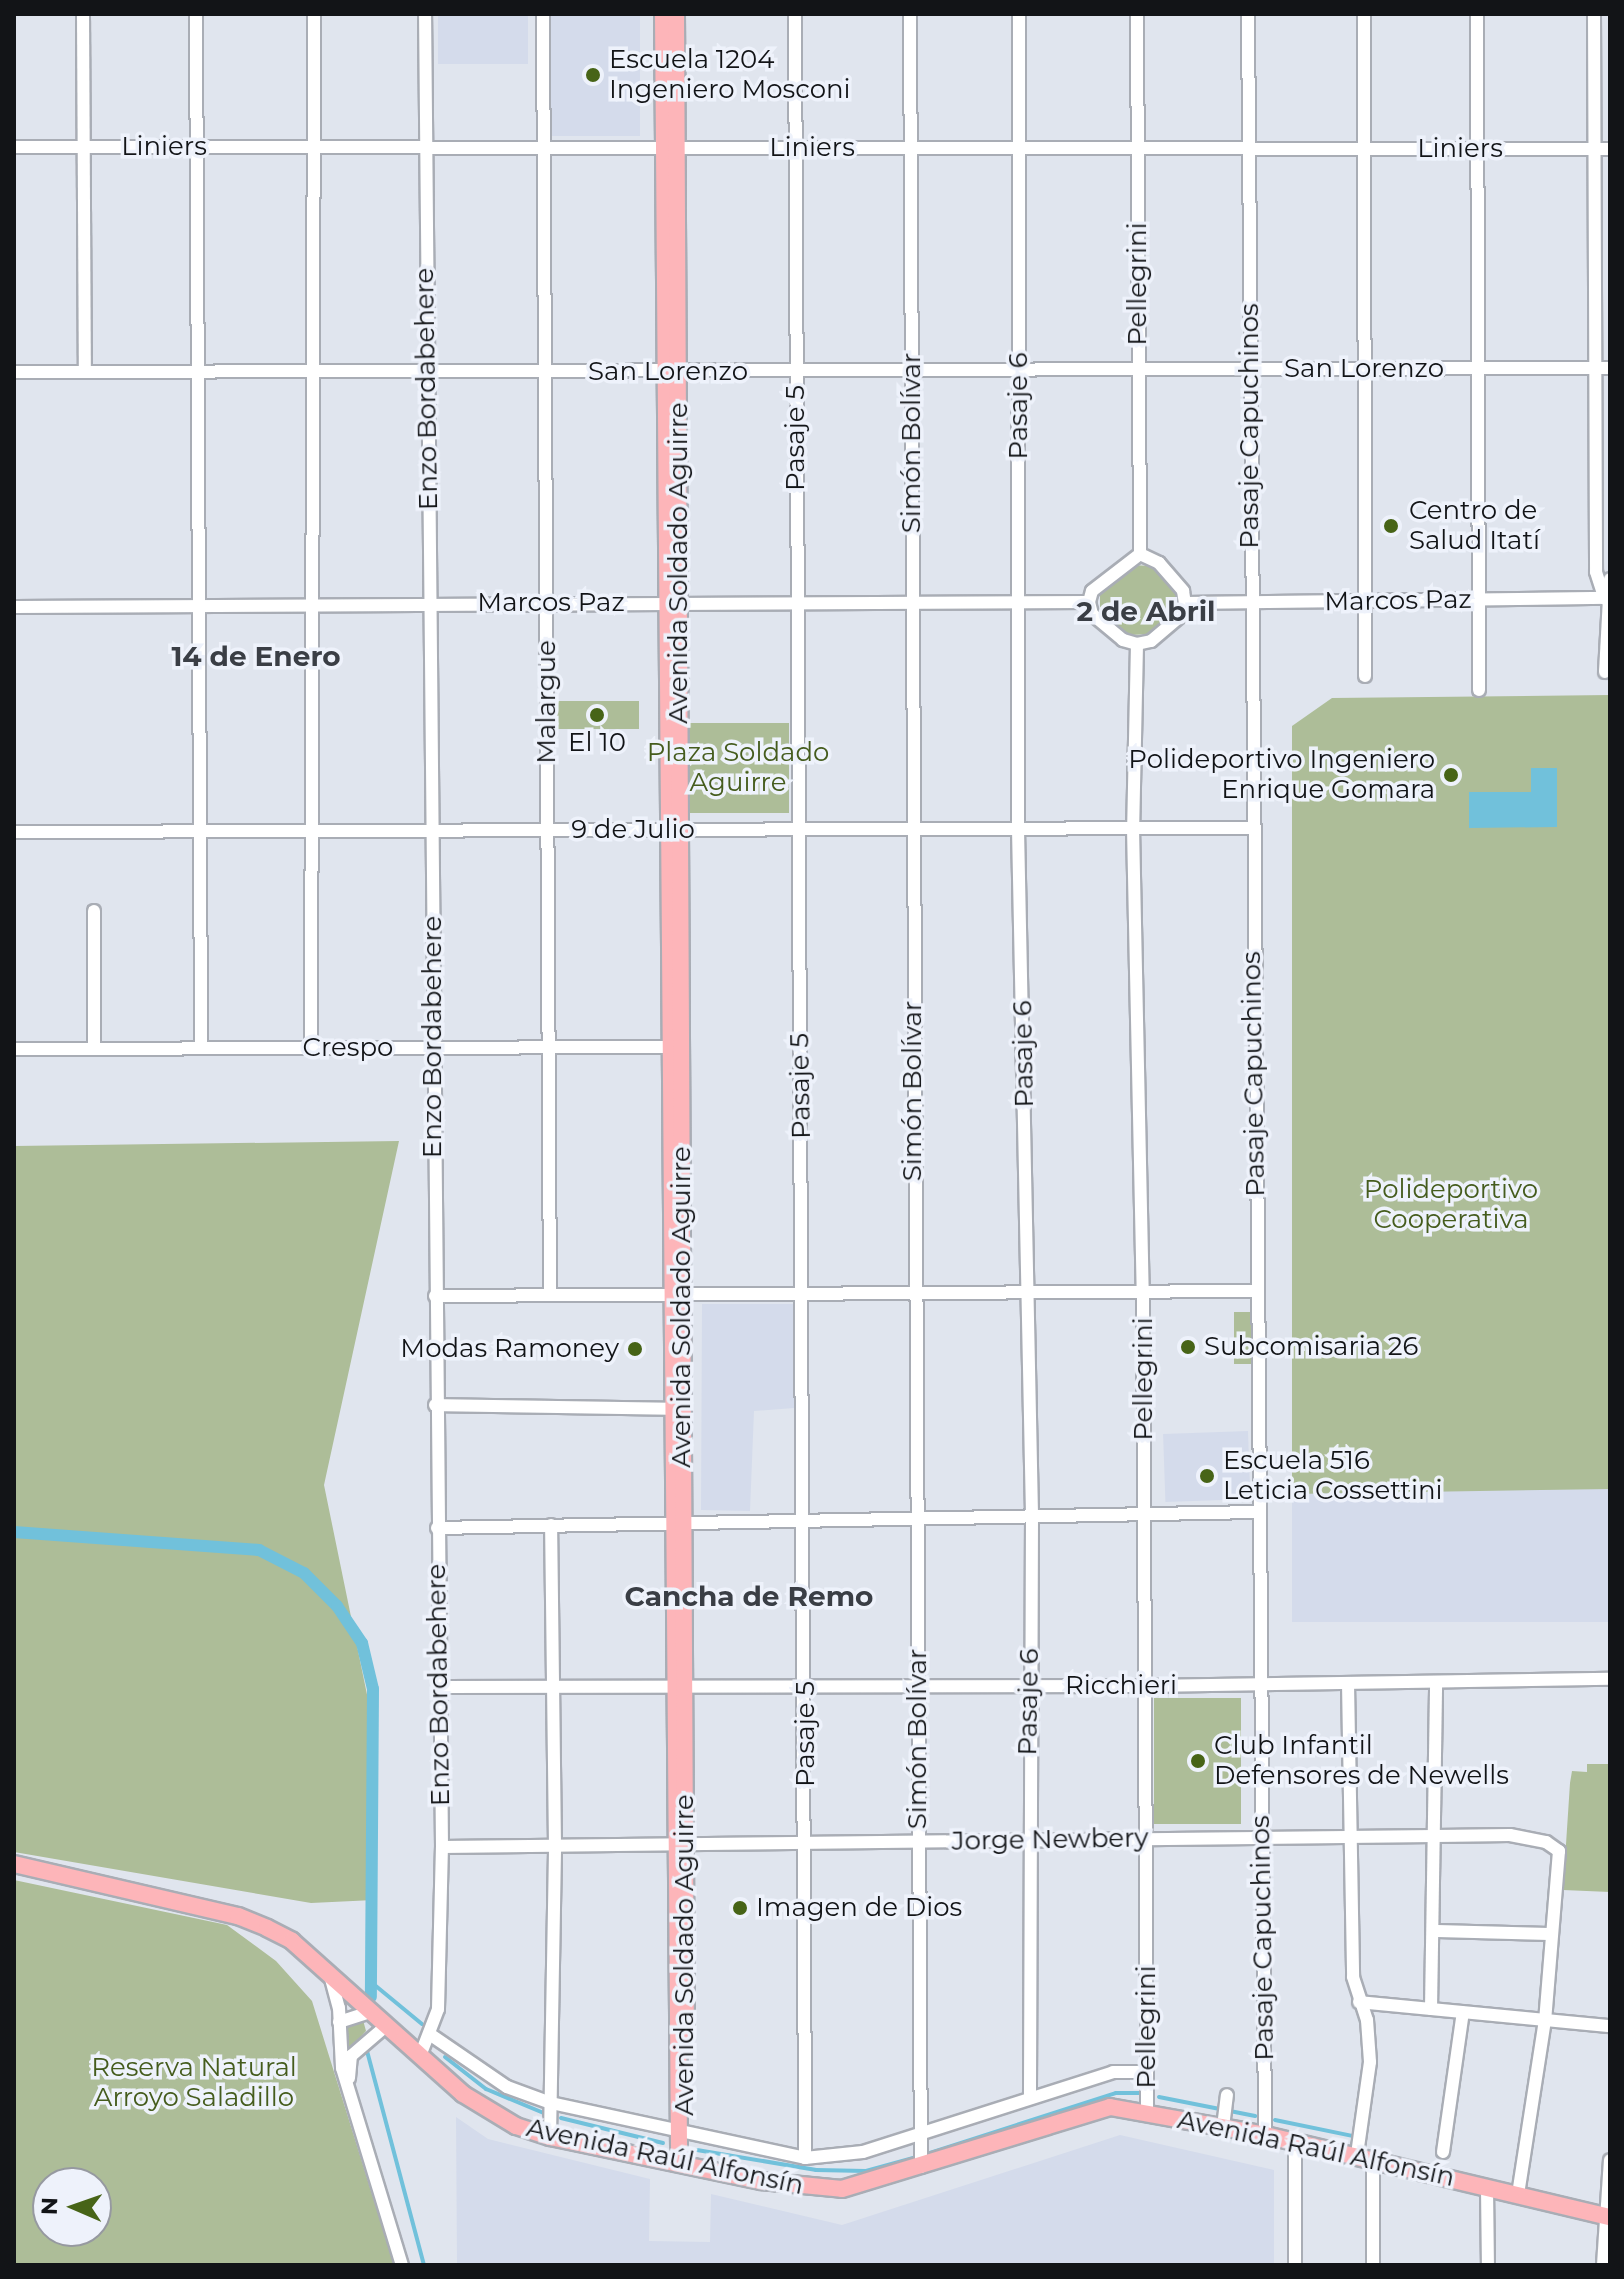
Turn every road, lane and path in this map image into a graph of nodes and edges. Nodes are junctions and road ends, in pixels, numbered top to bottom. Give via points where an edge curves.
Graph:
1 (83, 14) edge
2 (196, 14) edge
3 (314, 14) edge
4 (425, 14) edge
5 (543, 14) edge
6 (663, 14) edge
7 (676, 14) edge
8 (795, 14) edge
9 (910, 14) edge
10 (1019, 14) edge
11 (1137, 14) edge
12 (1248, 14) edge
13 (1364, 14) edge
14 (1477, 14) edge
15 (1594, 14) edge
16 (14, 147) edge
17 (83, 147) junction
18 (196, 147) junction
19 (313, 147) junction
20 (425, 148) junction
21 (544, 148) junction
22 (670, 148) junction
23 (796, 148) junction
24 (910, 148) junction
25 (1019, 148) junction
26 (1138, 148) junction
27 (1248, 148) junction
28 (1364, 149) junction
29 (1478, 149) junction
30 (1594, 149) junction
31 (1610, 149) edge
32 (1595, 368) junction
33 (1610, 368) edge
34 (1363, 369) junction
35 (1479, 369) junction
36 (1139, 370) junction
37 (1249, 370) junction
38 (426, 371) junction
39 (911, 371) junction
40 (1019, 371) junction
41 (14, 372) edge
42 (85, 372) junction
43 (197, 372) junction
44 (313, 372) junction
45 (545, 372) junction
46 (672, 372) junction
47 (797, 372) junction
48 (1140, 554) junction
49 (1610, 579) edge
50 (1608, 598) edge
51 (913, 600) junction
52 (1019, 600) junction
53 (1479, 600) junction
54 (796, 601) junction
55 (1363, 601) junction
56 (673, 602) junction
57 (1089, 602) junction
58 (1251, 602) junction
59 (546, 603) junction
60 (1185, 603) junction
61 (430, 604) junction
62 (312, 605) junction
63 (199, 606) junction
64 (14, 607) edge
65 (1137, 644) junction
66 (1605, 672) dead end
67 (1365, 676) dead end
68 (1479, 690) dead end
69 (1133, 828) junction
70 (1252, 828) junction
71 (796, 829) junction
72 (911, 829) junction
73 (1018, 829) junction
74 (547, 830) junction
75 (674, 830) junction
76 (311, 831) junction
77 (432, 831) junction
78 (14, 832) edge
79 (200, 832) junction
80 (94, 911) dead end
81 (675, 1047) junction
82 (94, 1048) junction
83 (201, 1048) junction
84 (311, 1048) junction
85 (434, 1048) junction
86 (549, 1048) junction
87 (14, 1049) edge
88 (1143, 1291) junction
89 (1256, 1291) junction
90 (1031, 1292) junction
91 (550, 1293) junction
92 (914, 1293) junction
93 (803, 1294) junction
94 (676, 1295) junction
95 (435, 1296) junction
96 (435, 1405) junction
97 (677, 1409) junction
98 (1259, 1512) junction
99 (1145, 1514) junction
100 (1032, 1517) junction
101 (916, 1519) junction
102 (805, 1522) junction
103 (551, 1525) junction
104 (678, 1525) junction
105 (437, 1528) junction
106 (1610, 1679) edge
107 (1436, 1682) junction
108 (1348, 1683) junction
109 (1260, 1685) junction
110 (678, 1686) junction
111 (806, 1686) junction
112 (917, 1686) junction
113 (1030, 1686) junction
114 (1146, 1686) junction
115 (440, 1687) junction
116 (553, 1687) junction
117 (1437, 1836) junction
118 (1353, 1837) junction
119 (1262, 1838) junction
120 (1147, 1839) junction
121 (1027, 1841) junction
122 (918, 1842) junction
123 (807, 1843) junction
124 (679, 1845) junction
125 (555, 1846) junction
126 (442, 1847) junction
127 (14, 1864) edge
128 (1434, 1931) junction
129 (1552, 1934) junction
130 (328, 1972) junction
131 (1359, 2002) junction
132 (1431, 2009) junction
133 (372, 2011) junction
134 (1463, 2012) junction
135 (1545, 2020) junction
136 (339, 2022) junction
137 (387, 2025) junction
138 (1610, 2026) edge
139 (431, 2035) junction
140 (420, 2056) junction
141 (1147, 2072) junction
142 (349, 2085) junction
143 (1030, 2094) junction
144 (551, 2103) junction
145 (1147, 2113) junction
146 (920, 2130) junction
147 (1265, 2135) junction
148 (680, 2136) junction
149 (550, 2137) junction
150 (1295, 2142) junction
151 (1443, 2152) dead end
152 (1365, 2157) junction
153 (805, 2158) junction
154 (1610, 2160) edge
155 (679, 2163) junction
156 (921, 2167) junction
157 (1487, 2188) junction
158 (1518, 2195) junction
159 (1606, 2216) edge
160 (402, 2265) edge
161 (1295, 2265) edge
162 (1373, 2265) edge
163 (1488, 2265) edge
164 (1603, 2265) edge

1 - 17 street
2 - 18 street
3 - 19 street
4 - 20 street, Enzo Bordabehere
5 - 21 street, Malargue
6 - 22 main road, Avenida Soldado Aguirre
7 - 22 main road, Avenida Soldado Aguirre
8 - 23 street, Pasaje 5
9 - 24 street, Simón Bolívar
10 - 25 street, Pasaje 6
11 - 26 street, Pellegrini
12 - 27 street, Pasaje Capuchinos
13 - 28 street
14 - 29 street
15 - 30 street
16 - 17 street, Liniers
17 - 18 street, Liniers
17 - 42 street
18 - 19 street, Liniers
18 - 43 street
19 - 20 street, Liniers
19 - 44 street
20 - 21 street, Liniers
20 - 38 street, Enzo Bordabehere
21 - 22 street, Liniers
21 - 45 street, Malargue
22 - 23 street, Liniers
22 - 46 main road, Avenida Soldado Aguirre
23 - 24 street, Liniers
23 - 47 street, Pasaje 5
24 - 25 street, Liniers
24 - 39 street, Simón Bolívar
25 - 26 street, Liniers
25 - 40 street, Pasaje 6
26 - 27 street, Liniers
26 - 36 street, Pellegrini
27 - 28 street, Liniers
27 - 37 street, Pasaje Capuchinos
28 - 29 street, Liniers
28 - 34 street
29 - 30 street, Liniers
29 - 35 street
30 - 31 street, Liniers
30 - 32 street
32 - 33 street, San Lorenzo
32 - 35 street, San Lorenzo
32 - 50 street via 1596,572
34 - 35 street, San Lorenzo
34 - 37 street, San Lorenzo
34 - 55 street
35 - 53 street
36 - 37 street, San Lorenzo
36 - 40 street, San Lorenzo
36 - 48 street, Pellegrini
37 - 58 street, Pasaje Capuchinos
38 - 44 street, San Lorenzo
38 - 45 street, San Lorenzo
38 - 61 street, Enzo Bordabehere
39 - 40 street, San Lorenzo
39 - 47 street, San Lorenzo
39 - 51 street, Simón Bolívar
40 - 52 street, Pasaje 6
41 - 42 street, San Lorenzo
42 - 43 street, San Lorenzo
43 - 44 street, San Lorenzo
43 - 63 street
44 - 62 street
45 - 46 street, San Lorenzo
45 - 59 street, Malargue
46 - 47 street, San Lorenzo
46 - 56 main road, Avenida Soldado Aguirre
47 - 54 street, Pasaje 5
48 - 57 street via 1092,591
48 - 60 street via 1159,563 1183,591
49 - 50 street
50 - 53 street, Marcos Paz
50 - 66 street
51 - 52 street, Marcos Paz
51 - 54 street, Marcos Paz
51 - 72 street, Simón Bolívar
52 - 57 street, Marcos Paz
52 - 73 street, Pasaje 6
53 - 55 street, Marcos Paz
53 - 68 street
54 - 56 street, Marcos Paz
54 - 71 street, Pasaje 5
55 - 58 street, Marcos Paz
55 - 67 street
56 - 59 street, Marcos Paz
56 - 75 main road, Avenida Soldado Aguirre
57 - 65 street via 1092,614 1123,640
58 - 60 street, Marcos Paz
58 - 70 street, Pasaje Capuchinos
59 - 61 street, Marcos Paz
59 - 74 street, Malargue
60 - 65 street via 1183,614 1151,641
61 - 62 street, Marcos Paz
61 - 77 street, Enzo Bordabehere
62 - 63 street, Marcos Paz
62 - 76 street
63 - 64 street, Marcos Paz
63 - 79 street
65 - 69 street, Pellegrini
69 - 70 street, 9 de Julio
69 - 73 street, 9 de Julio
69 - 88 street, Pellegrini
70 - 89 street, Pasaje Capuchinos
71 - 72 street, 9 de Julio
71 - 75 street, 9 de Julio
71 - 93 street, Pasaje 5
72 - 73 street, 9 de Julio
72 - 92 street, Simón Bolívar
73 - 90 street, Pasaje 6
74 - 75 street, 9 de Julio
74 - 77 street, 9 de Julio
74 - 86 street, Malargue
75 - 81 main road, Avenida Soldado Aguirre
76 - 77 street, 9 de Julio
76 - 79 street, 9 de Julio
76 - 84 street
77 - 85 street, Enzo Bordabehere
78 - 79 street, 9 de Julio
79 - 83 street
80 - 82 street
81 - 86 street, Crespo
81 - 94 main road, Avenida Soldado Aguirre
82 - 83 street, Crespo
82 - 87 street, Crespo
83 - 84 street, Crespo
84 - 85 street, Crespo
85 - 86 street, Crespo
85 - 95 street, Enzo Bordabehere
86 - 91 street, Malargue
88 - 89 street
88 - 90 street
88 - 99 street, Pellegrini
89 - 98 street, Pasaje Capuchinos
90 - 92 street
90 - 100 street, Pasaje 6
91 - 94 street
91 - 95 street
92 - 93 street
92 - 101 street, Simón Bolívar
93 - 94 street
93 - 102 street, Pasaje 5
94 - 97 main road, Avenida Soldado Aguirre
95 - 96 street, Enzo Bordabehere
96 - 97 street
96 - 105 street, Enzo Bordabehere
97 - 104 main road, Avenida Soldado Aguirre
98 - 99 street
98 - 109 street, Pasaje Capuchinos
99 - 100 street
99 - 114 street, Pellegrini
100 - 101 street
100 - 113 street, Pasaje 6
101 - 102 street
101 - 112 street, Simón Bolívar
102 - 104 street
102 - 111 street, Pasaje 5
103 - 104 street
103 - 105 street
103 - 116 street
104 - 110 main road, Avenida Soldado Aguirre
105 - 115 street, Enzo Bordabehere
106 - 107 street, Ricchieri
107 - 108 street, Ricchieri
107 - 117 street
108 - 109 street, Ricchieri
108 - 118 street
109 - 114 street, Ricchieri
109 - 119 street, Pasaje Capuchinos
110 - 111 street, Ricchieri
110 - 116 street, Ricchieri
110 - 124 main road, Avenida Soldado Aguirre
111 - 112 street, Ricchieri
111 - 123 street, Pasaje 5
112 - 113 street, Ricchieri
112 - 122 street, Simón Bolívar
113 - 114 street, Ricchieri
113 - 121 street, Pasaje 6
114 - 120 street, Pellegrini
115 - 116 street, Ricchieri
115 - 126 street, Enzo Bordabehere
116 - 125 street
117 - 118 street, Jorge Newbery
117 - 128 street
117 - 129 street, Jorge Newbery via 1510,1835 1546,1842 1559,1851
118 - 119 street, Jorge Newbery
118 - 131 street via 1353,1977
119 - 120 street, Jorge Newbery
119 - 147 street, Pasaje Capuchinos
120 - 121 street, Jorge Newbery
120 - 141 street, Pellegrini
121 - 122 street, Jorge Newbery
121 - 143 street, Pasaje 6
122 - 123 street, Jorge Newbery
122 - 146 street, Simón Bolívar
123 - 124 street, Jorge Newbery
123 - 153 street, Pasaje 5
124 - 125 street, Jorge Newbery
124 - 148 main road, Avenida Soldado Aguirre
125 - 126 street, Jorge Newbery
125 - 144 street
126 - 139 street, Enzo Bordabehere via 438,2009
127 - 130 main road, Avenida Raúl Alfonsín via 238,1916 292,1941
128 - 129 street
128 - 132 street
129 - 135 street
130 - 133 main road, Avenida Raúl Alfonsín
130 - 136 street
131 - 132 street
131 - 152 street via 1367,2020 1370,2062
132 - 134 street
133 - 136 street
133 - 137 main road, Avenida Raúl Alfonsín
134 - 135 street
134 - 151 street
135 - 138 street
135 - 158 street
136 - 142 street via 337,2044
137 - 140 main road, Avenida Raúl Alfonsín
137 - 142 street via 351,2056
139 - 140 street, Enzo Bordabehere
139 - 144 street via 507,2087
140 - 149 main road, Avenida Raúl Alfonsín via 491,2112
141 - 143 street via 1113,2072
141 - 145 street, Pellegrini
142 - 160 street
143 - 146 street
144 - 148 street
144 - 149 street
145 - 147 main road, Avenida Raúl Alfonsín via 1225,2110
145 - 156 main road, Avenida Raúl Alfonsín via 1098,2109
146 - 153 street via 847,2156
146 - 156 street, Simón Bolívar
147 - 150 main road, Avenida Raúl Alfonsín
148 - 153 street
148 - 155 main road, Avenida Soldado Aguirre
149 - 155 main road, Avenida Raúl Alfonsín
150 - 152 main road, Avenida Raúl Alfonsín
150 - 161 street
152 - 157 main road, Avenida Raúl Alfonsín
152 - 162 street
154 - 159 street
155 - 156 main road, Avenida Raúl Alfonsín via 830,2189 876,2183
157 - 158 main road, Avenida Raúl Alfonsín
157 - 163 street
158 - 159 main road, Avenida Raúl Alfonsín
159 - 164 street

